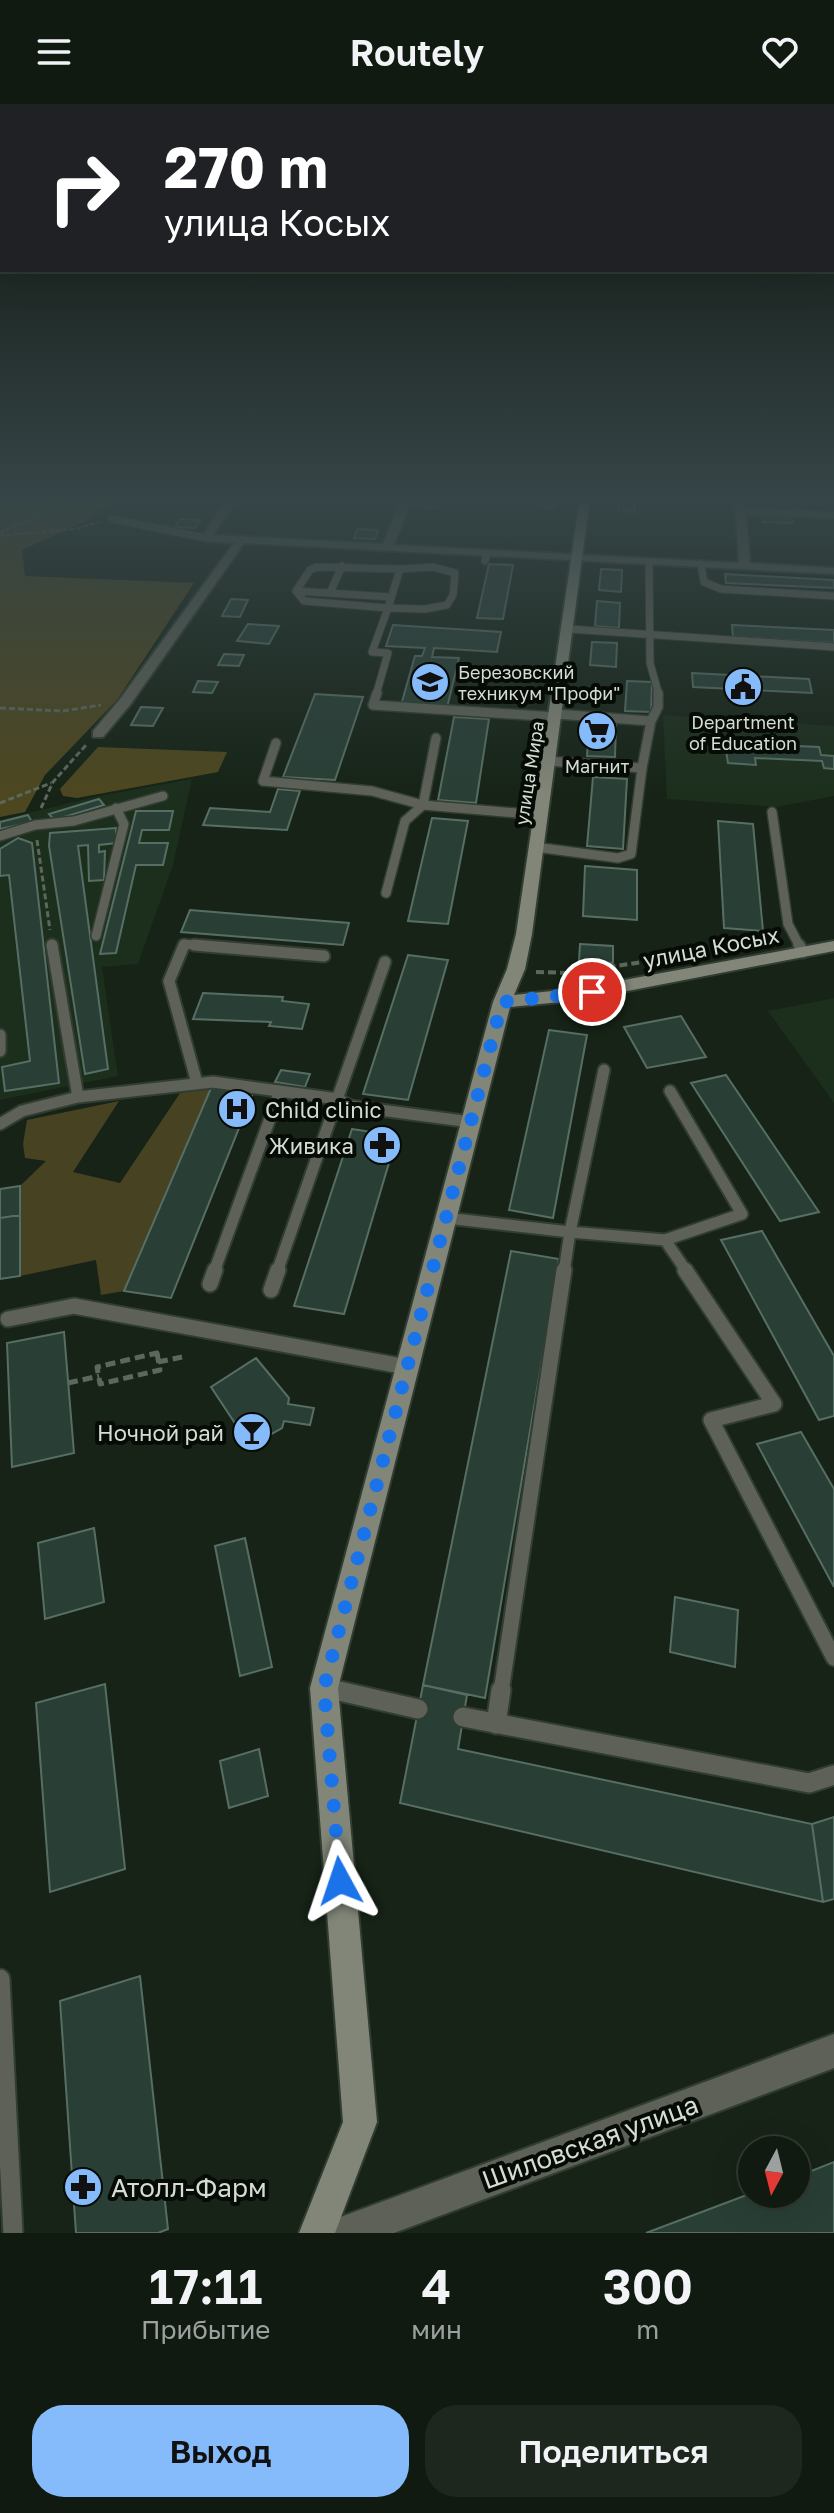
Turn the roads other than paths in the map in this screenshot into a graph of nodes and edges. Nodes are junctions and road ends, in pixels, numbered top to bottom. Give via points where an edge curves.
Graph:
1 (200, 597) edge
2 (301, 597) edge
3 (391, 597) edge
4 (452, 597) edge
5 (573, 597) edge
6 (650, 597) edge
7 (388, 608) junction
8 (569, 629) junction
9 (651, 633) junction
10 (834, 647) edge
11 (556, 716) junction
12 (651, 721) junction
13 (98, 734) road end
14 (436, 738) dead end
15 (276, 743) dead end
16 (548, 761) junction
17 (642, 768) junction
18 (163, 796) dead end
19 (423, 805) junction
20 (116, 808) junction
21 (772, 812) dead end
22 (540, 815) junction
23 (0, 836) edge
24 (535, 847) junction
25 (386, 893) dead end
26 (96, 936) dead end
27 (52, 944) road end
28 (834, 946) edge
29 (803, 952) junction
30 (324, 956) dead end
31 (385, 962) dead end
32 (502, 1002) junction
33 (0, 1035) edge
34 (0, 1051) edge
35 (604, 1070) dead end
36 (197, 1083) junction
37 (280, 1091) junction
38 (670, 1091) dead end
39 (78, 1097) junction
40 (338, 1099) junction
41 (0, 1122) edge
42 (471, 1122) junction
43 (446, 1218) junction
44 (570, 1232) junction
45 (665, 1240) junction
46 (210, 1284) dead end
47 (271, 1290) dead end
48 (8, 1319) dead end
49 (407, 1367) junction
50 (834, 1658) edge
51 (324, 1688) junction
52 (418, 1709) dead end
53 (463, 1717) dead end
54 (496, 1724) junction
55 (834, 1775) edge
56 (0, 1979) edge
57 (834, 2051) edge
58 (13, 2233) edge
59 (317, 2233) edge
60 (346, 2233) edge

1 - 13 street
2 - 7 lane
3 - 7 lane
4 - 7 lane via 437,607
5 - 8 street, улица Мира
6 - 9 lane
7 - 11 lane via 372,652 388,653 373,705
8 - 9 lane
8 - 11 street, улица Мира
9 - 10 lane
9 - 12 lane via 650,663 659,692
11 - 12 lane
11 - 16 street, улица Мира
12 - 17 lane
14 - 19 lane
15 - 19 lane via 263,781 372,791
16 - 17 lane
16 - 22 street, улица Мира
17 - 24 lane via 631,854 618,858
18 - 20 lane
19 - 22 lane
19 - 25 lane via 405,821
20 - 23 lane
20 - 26 lane via 124,824
21 - 29 lane via 788,924
22 - 24 street, улица Мира
24 - 32 street, улица Мира via 524,934
27 - 39 lane
28 - 29 street, улица Косых
29 - 32 street, улица Косых via 581,994
30 - 36 lane via 184,944 169,981
31 - 40 lane
32 - 42 street, улица Мира
33 - 34 lane
35 - 44 lane
36 - 37 lane
36 - 39 lane
37 - 40 lane
37 - 46 lane
38 - 45 lane via 742,1214
39 - 41 lane
40 - 42 lane via 350,1106
40 - 47 lane
42 - 43 street, улица Мира
43 - 44 lane
43 - 49 street, улица Мира
44 - 45 lane
44 - 54 lane
45 - 50 lane via 774,1404 711,1420
48 - 49 lane via 74,1306
49 - 51 street, улица Мира
51 - 52 lane
51 - 59 street, улица Мира via 360,2122
53 - 54 lane
54 - 55 lane via 809,1783
56 - 58 lane
57 - 60 street, Шиловская улица

